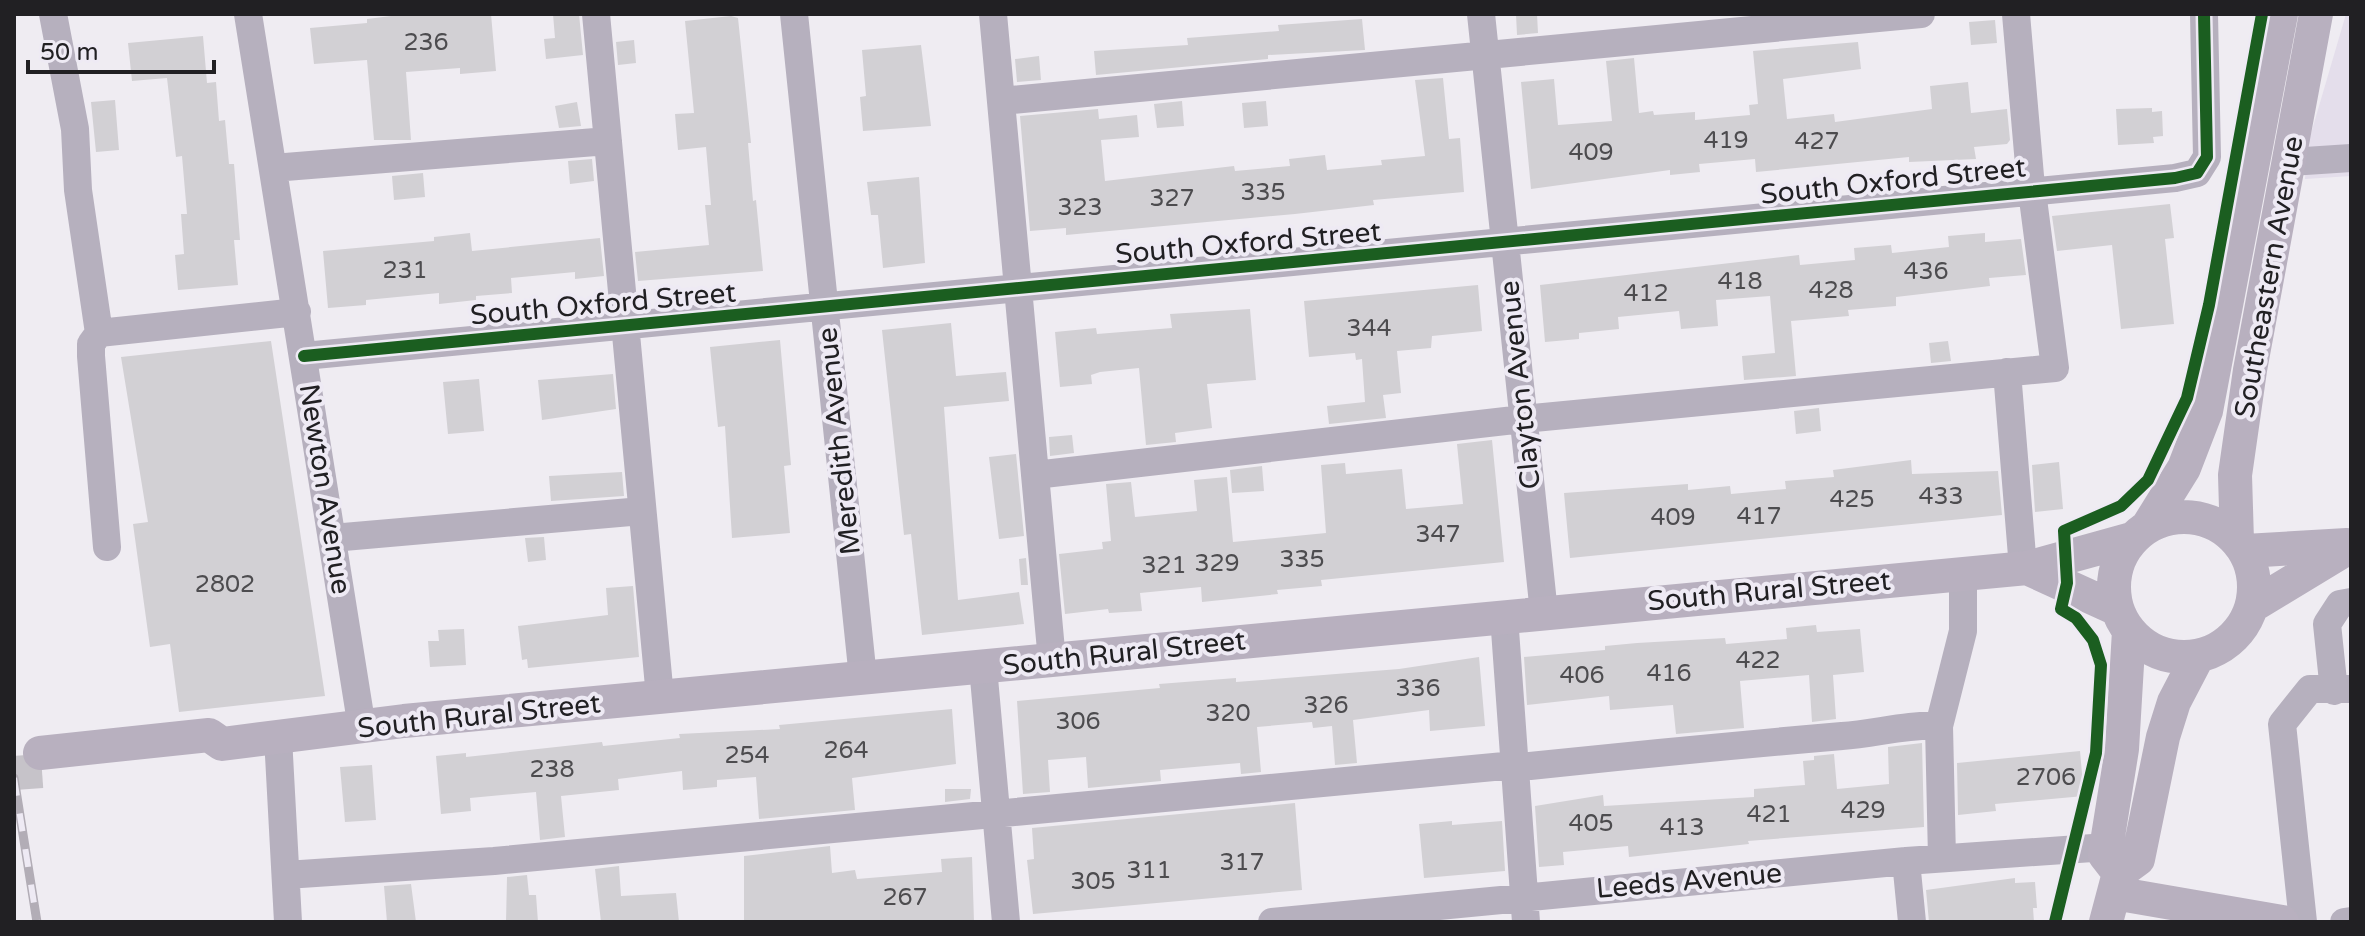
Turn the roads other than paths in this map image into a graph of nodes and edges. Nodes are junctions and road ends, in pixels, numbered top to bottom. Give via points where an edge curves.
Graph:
1 (53, 14) edge
2 (248, 14) edge
3 (596, 14) edge
4 (794, 14) edge
5 (993, 14) edge
6 (1481, 14) edge
7 (1921, 14) edge
8 (2016, 14) edge
9 (2204, 14) edge
10 (2281, 14) edge
11 (2316, 14) edge
12 (1486, 56) junction
13 (1001, 101) junction
14 (608, 141) junction
15 (2351, 158) edge
16 (2290, 162) junction
17 (273, 168) junction
18 (2032, 191) junction
19 (1505, 243) junction
20 (1019, 289) junction
21 (826, 307) junction
22 (297, 312) junction
23 (626, 326) junction
24 (99, 333) junction
25 (304, 356) junction
26 (2007, 372) junction
27 (1523, 419) junction
28 (1035, 475) junction
29 (642, 511) junction
30 (2140, 533) junction
31 (332, 538) junction
32 (2241, 546) junction
33 (2351, 546) edge
34 (107, 547) dead end
35 (2025, 568) junction
36 (1963, 573) junction
37 (2351, 602) edge
38 (2252, 606) junction
39 (1544, 613) junction
40 (1504, 616) junction
41 (2123, 620) junction
42 (2198, 656) junction
43 (1052, 661) junction
44 (983, 667) junction
45 (863, 678) junction
46 (2332, 690) edge
47 (660, 697) junction
48 (1939, 726) junction
49 (362, 728) junction
50 (278, 737) junction
51 (41, 762) tunnel mouth
52 (1515, 765) junction
53 (998, 815) junction
54 (1942, 858) junction
55 (1906, 861) junction
56 (286, 875) junction
57 (2111, 884) edge
58 (1525, 909) edge
59 (2351, 921) edge
60 (288, 922) edge
61 (1006, 922) edge
62 (1272, 922) edge
63 (1912, 922) edge
64 (2282, 922) edge
65 (2303, 922) edge
66 (2344, 922) edge

1 - 24 street via 75,129 78,190
2 - 17 street, Newton Avenue
3 - 14 street
4 - 21 street, Meredith Avenue
5 - 13 street
6 - 12 street, Clayton Avenue
7 - 12 street
8 - 18 street
9 - 18 street, South Oxford Street via 2207,157 2197,173
10 - 30 main road, Southeastern Avenue via 2206,411 2184,468
11 - 16 main road, Southeastern Avenue
12 - 13 street
12 - 19 street, Clayton Avenue
13 - 20 street
14 - 17 street
14 - 23 street
15 - 16 street
16 - 32 main road, Southeastern Avenue via 2235,475
17 - 22 street, Newton Avenue
18 - 19 street, South Oxford Street
18 - 26 street via 2055,368
19 - 20 street, South Oxford Street
19 - 27 street, Clayton Avenue
20 - 21 street, South Oxford Street
20 - 28 street
21 - 23 street, South Oxford Street
21 - 45 street, Meredith Avenue
22 - 24 street
22 - 25 street, Newton Avenue
23 - 25 street, South Oxford Street
23 - 29 street
24 - 34 street via 91,356
25 - 31 street, Newton Avenue
26 - 27 street
26 - 35 street
27 - 28 street
27 - 39 street, Clayton Avenue
28 - 43 street
29 - 31 street
29 - 47 street
30 - 32 main road via 2186,516 2214,524
30 - 35 main road, South Rural Street
30 - 41 main road via 2115,572
31 - 49 street, Newton Avenue
32 - 33 main road
32 - 38 main road via 2254,587
33 - 38 main road
35 - 36 main road, South Rural Street
35 - 41 main road, South Rural Street
36 - 39 main road, South Rural Street
36 - 48 street via 1963,631
37 - 46 street via 2340,604 2327,624
38 - 42 main road via 2232,639
39 - 40 main road, South Rural Street
40 - 43 main road, South Rural Street
40 - 52 street
41 - 42 main road via 2143,644 2160,653
41 - 57 main road via 2122,749
42 - 57 main road via 2167,725 2138,859
43 - 44 main road, South Rural Street
44 - 45 main road, South Rural Street
44 - 53 street
45 - 47 main road, South Rural Street
46 - 65 street via 2282,724
47 - 49 main road, South Rural Street
48 - 52 street
48 - 54 street
49 - 50 main road, South Rural Street
50 - 51 main road, South Rural Street via 222,744 209,735
50 - 56 street
52 - 53 street
52 - 58 street
53 - 56 street
53 - 61 street
54 - 55 street, Leeds Avenue
54 - 57 street, Leeds Avenue
55 - 58 street, Leeds Avenue
55 - 63 street
56 - 60 street
57 - 64 main road, Leeds Avenue
58 - 62 street, Leeds Avenue
59 - 66 street

